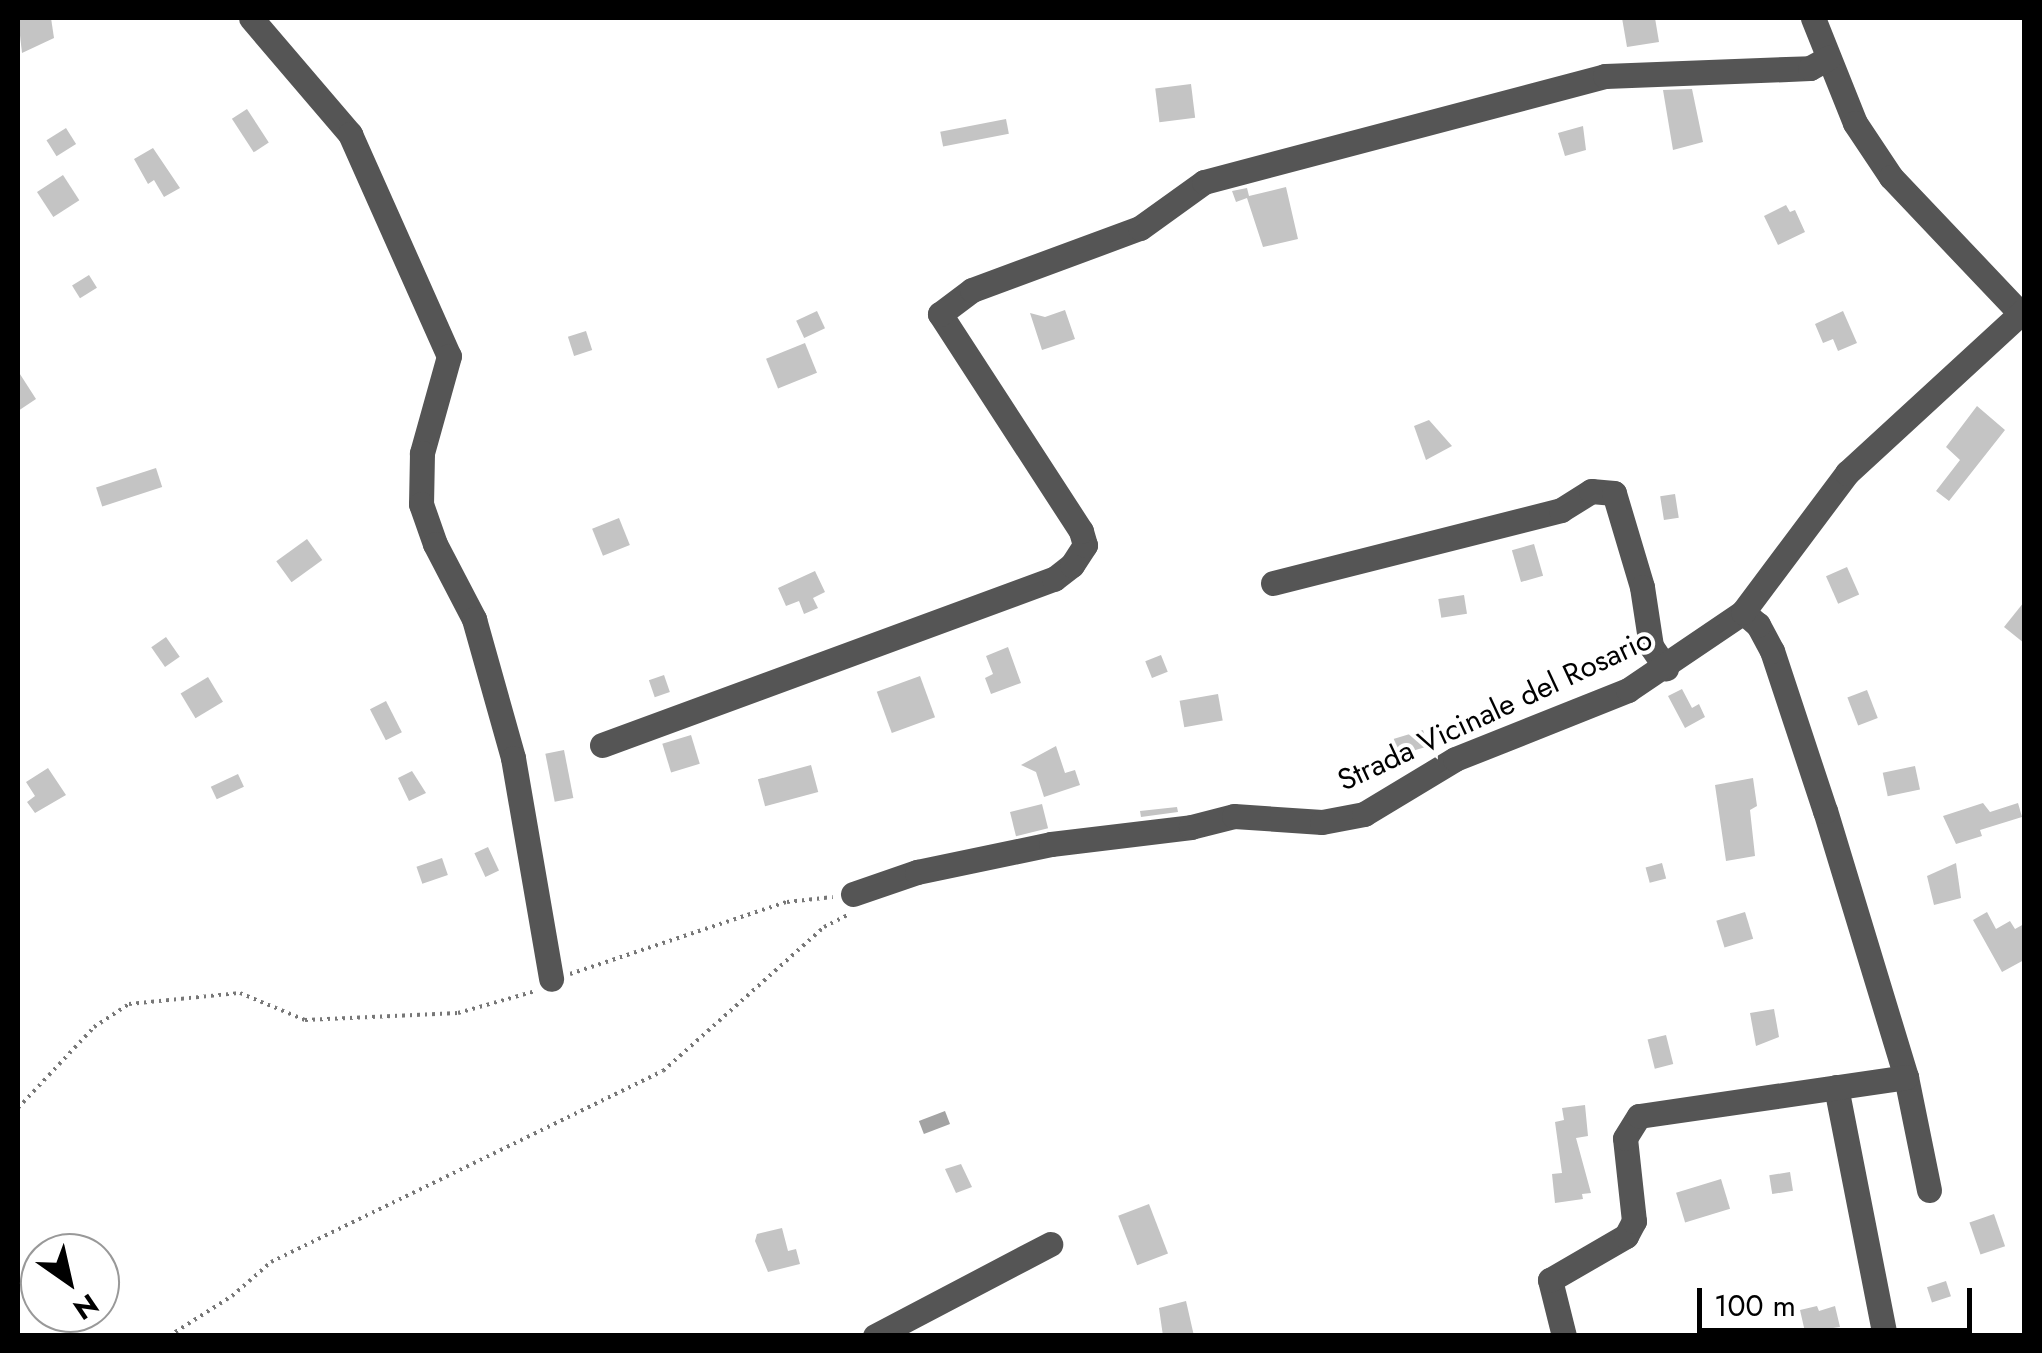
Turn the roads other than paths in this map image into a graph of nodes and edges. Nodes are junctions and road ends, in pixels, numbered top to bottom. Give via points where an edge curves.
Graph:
1 (252, 18) edge
2 (1813, 18) edge
3 (1828, 58) junction
4 (2023, 313) edge
5 (1273, 583) dead end
6 (1743, 612) junction
7 (1666, 668) junction
8 (602, 745) dead end
9 (852, 903) road end
10 (552, 979) road end
11 (1906, 1076) junction
12 (1836, 1087) junction
13 (1929, 1190) dead end
14 (1050, 1244) dead end
15 (875, 1336) edge
16 (1564, 1336) edge
17 (1884, 1336) edge

1 - 10 street via 350,134 449,356 422,453 421,504 474,620 514,758
2 - 3 street
3 - 4 street via 1856,123 1891,176
3 - 8 street via 1810,68 1604,76 1204,182 1140,228 972,290 940,314 1081,531 1084,545 1072,565 1054,579
4 - 6 street, Strada Vicinale del Rosario via 1847,473
5 - 7 street via 1561,510 1591,490 1614,493 1642,587 1651,646
6 - 7 street, Strada Vicinale del Rosario
6 - 11 street via 1772,651
7 - 9 street, Strada Vicinale del Rosario via 1628,690 1454,759 1364,814 1322,822 1234,816 1191,828 1051,844 917,872
11 - 12 street
11 - 13 street
12 - 16 street via 1639,1116 1625,1138 1634,1222 1626,1236 1550,1280
12 - 17 street
14 - 15 street

